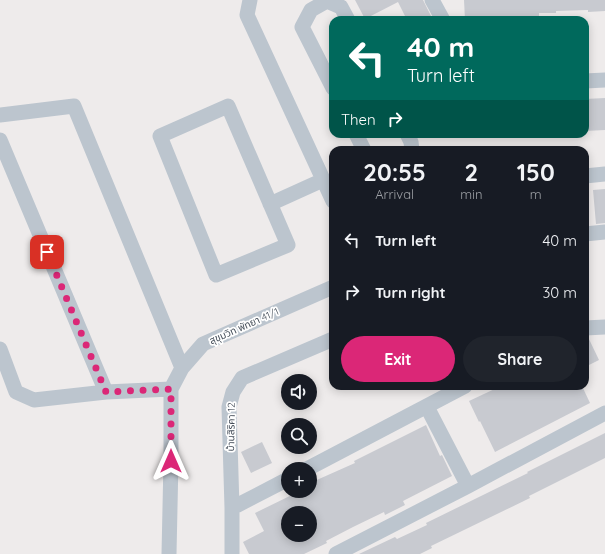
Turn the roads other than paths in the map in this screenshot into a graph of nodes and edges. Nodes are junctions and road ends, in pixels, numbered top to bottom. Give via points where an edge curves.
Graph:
1 (250, 0) edge
2 (432, 0) edge
3 (346, 16) edge
4 (441, 16) edge
5 (329, 80) edge
6 (605, 80) edge
7 (589, 81) edge
8 (0, 115) edge
9 (0, 140) edge
10 (605, 174) edge
11 (589, 176) edge
12 (323, 180) junction
13 (329, 193) edge
14 (270, 204) junction
15 (605, 232) edge
16 (589, 234) edge
17 (329, 289) edge
18 (605, 327) edge
19 (589, 328) edge
20 (329, 341) edge
21 (0, 349) edge
22 (182, 368) junction
23 (171, 389) junction
24 (458, 390) edge
25 (106, 392) junction
26 (427, 407) junction
27 (605, 413) edge
28 (317, 464) edge
29 (281, 483) edge
30 (468, 486) junction
31 (232, 508) junction
32 (169, 554) edge
33 (232, 554) edge
34 (336, 554) edge

1 - 12 street via 247,15
2 - 4 street
3 - 5 street via 341,7 327,1 311,10 302,27
6 - 7 street
8 - 22 street via 74,106
9 - 25 street
10 - 11 street
12 - 13 street
12 - 14 street
14 - 14 street via 288,245 216,275 160,136 228,106
15 - 16 street
17 - 22 street, สุขุมวิท พัทยา 41/1 via 202,344
18 - 19 street
20 - 31 street, บ้านสิริคา 12 via 242,378 233,392 229,407
21 - 25 street via 16,392 34,400
22 - 23 street, สุขุมวิท พัทยา 41/1
23 - 25 street
23 - 32 street, สุขุมวิท พัทยา 41/1
24 - 26 street
26 - 28 street
26 - 30 street
27 - 30 street
29 - 31 street
30 - 34 street
31 - 33 street, บ้านสิริคา 12

